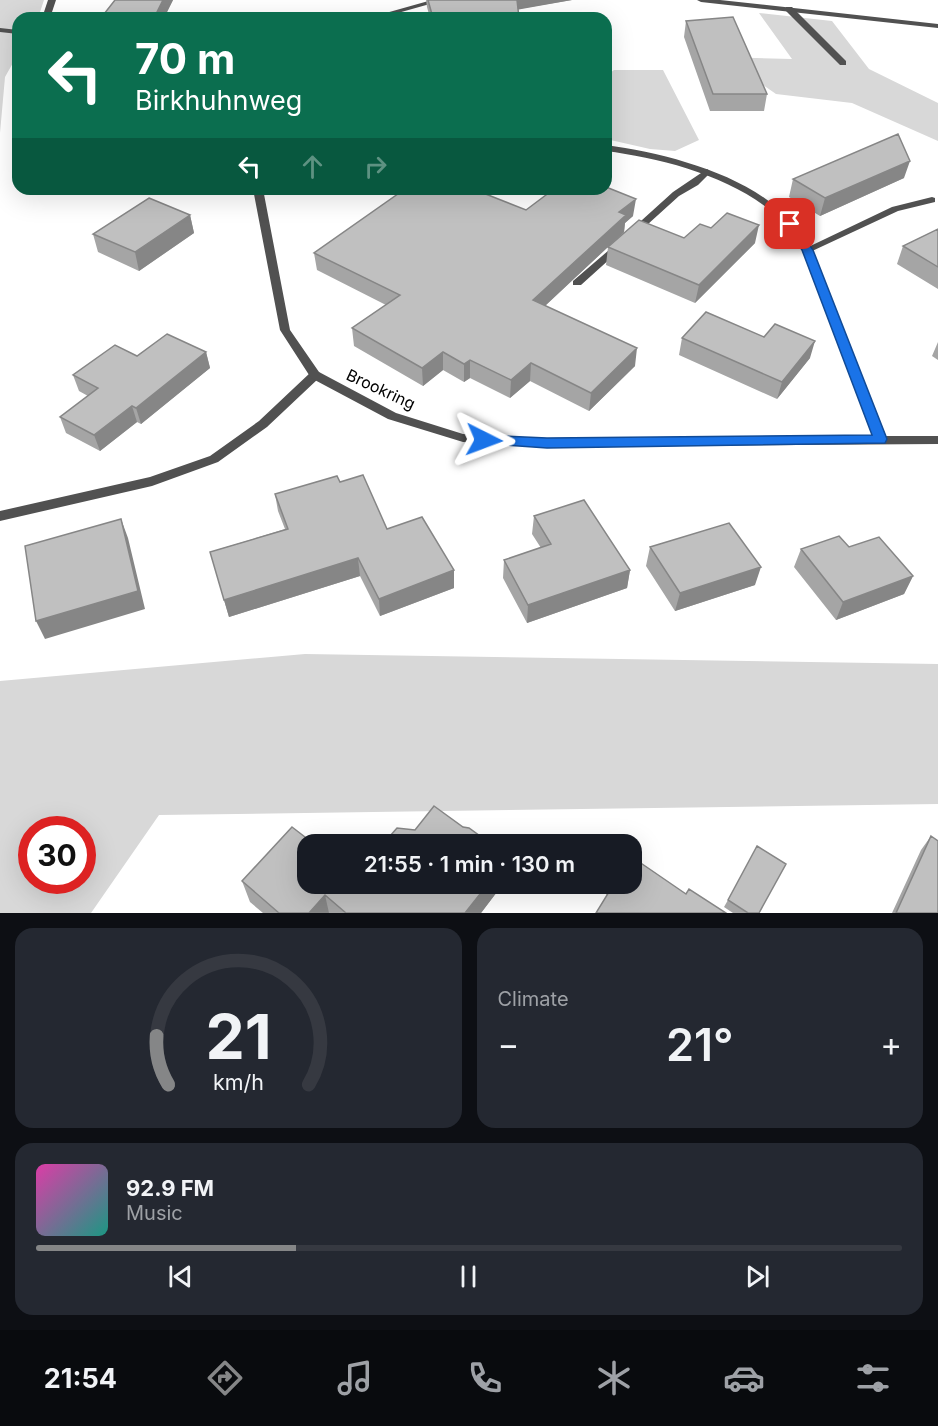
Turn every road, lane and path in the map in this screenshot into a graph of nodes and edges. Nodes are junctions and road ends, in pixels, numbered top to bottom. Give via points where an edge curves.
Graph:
1 (440, 0) edge
2 (701, 0) edge
3 (781, 0) edge
4 (789, 9) junction
5 (395, 12) edge
6 (938, 26) edge
7 (843, 63) dead end
8 (612, 149) edge
9 (707, 172) junction
10 (259, 195) edge
11 (932, 200) dead end
12 (807, 250) junction
13 (577, 283) dead end
14 (315, 375) junction
15 (880, 439) junction
16 (938, 440) edge
17 (0, 516) edge

1 - 5 street
2 - 4 street
3 - 4 street
4 - 6 street
4 - 7 street
8 - 9 street via 666,159
9 - 12 street via 760,199 790,224
9 - 13 street via 676,194
10 - 14 street, Brookring via 285,330
11 - 12 street via 895,209
12 - 15 street
14 - 15 street, Brookring via 392,416 463,438 547,443
14 - 17 street via 263,424 214,459 152,481
15 - 16 street, Brookring

